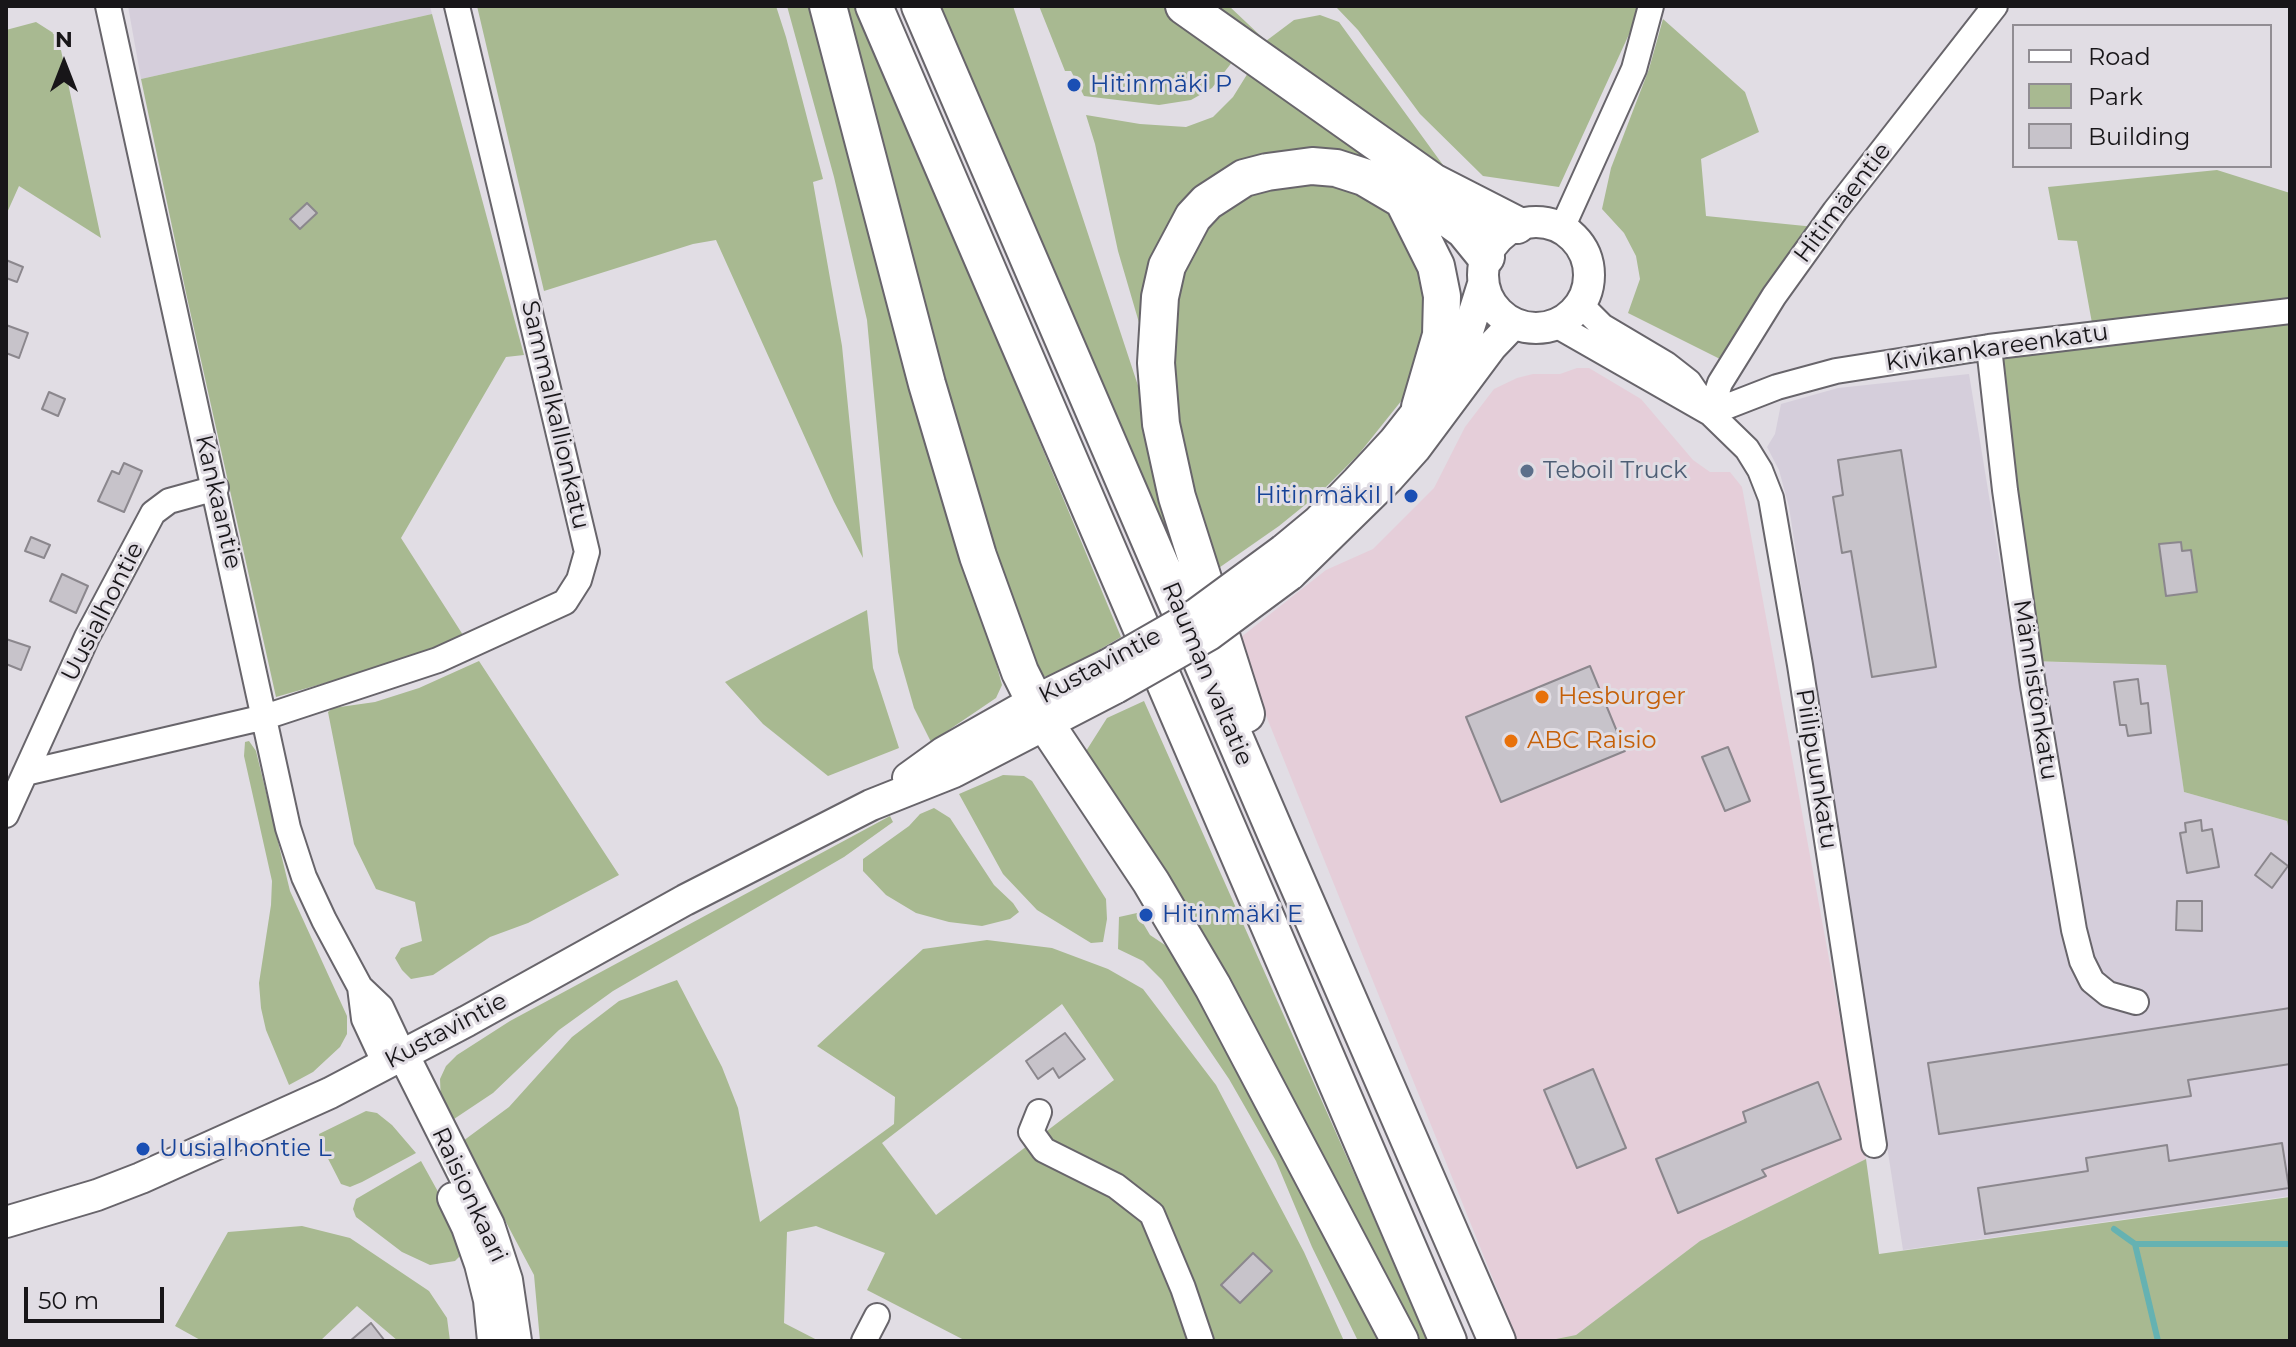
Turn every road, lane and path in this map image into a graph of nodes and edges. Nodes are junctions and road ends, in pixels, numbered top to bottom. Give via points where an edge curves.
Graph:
1 (108, 6) edge
2 (457, 6) edge
3 (828, 6) edge
4 (874, 6) edge
5 (920, 6) edge
6 (1184, 6) edge
7 (1651, 6) edge
8 (1995, 6) edge
9 (1403, 200) junction
10 (1517, 225) junction
11 (1562, 228) junction
12 (1484, 270) junction
13 (1581, 305) junction
14 (2290, 311) edge
15 (1513, 324) junction
16 (1556, 325) junction
17 (1989, 347) junction
18 (1420, 407) junction
19 (1710, 413) junction
20 (216, 488) junction
21 (1287, 562) junction
22 (1040, 714) junction
23 (265, 717) junction
24 (25, 773) junction
25 (6, 815) edge
26 (1277, 836) junction
27 (2136, 1002) dead end
28 (394, 1059) junction
29 (1039, 1112) dead end
30 (1874, 1145) dead end
31 (6, 1222) edge
32 (877, 1316) dead end
33 (493, 1341) edge
34 (516, 1341) edge
35 (864, 1341) edge
36 (1201, 1341) edge
37 (1400, 1341) edge
38 (1448, 1341) edge
39 (1497, 1341) edge

1 - 20 street, Kankaantie
2 - 23 street, Sammalkallionkatu via 587,552 565,602 438,660
3 - 22 highway via 978,556
4 - 38 highway, Rauman valtatie
5 - 26 highway, Rauman valtatie
6 - 10 highway via 1433,182
7 - 11 street via 1634,69
8 - 19 street, Hitimäentie via 1774,296 1720,383
9 - 12 highway via 1464,230
9 - 18 highway via 1436,266 1442,296 1441,335
9 - 26 highway via 1336,168 1291,168 1244,178 1193,217 1167,266 1160,297 1156,363 1161,424 1177,497 1241,696
10 - 11 main road via 1548,223
10 - 12 main road via 1493,243
11 - 13 main road via 1576,239 1590,271
12 - 15 main road via 1489,300
12 - 18 main road, Kustavintie via 1464,344
13 - 16 main road
13 - 19 street via 1602,326 1689,382
14 - 17 street, Kivikankareenkatu
15 - 16 main road via 1542,329
15 - 21 main road, Kustavintie via 1362,507
16 - 19 street
17 - 19 street, Kivikankareenkatu via 1836,371
17 - 27 street, Männistönkatu via 2033,686 2074,930 2092,981 2108,994
18 - 21 main road, Kustavintie
19 - 30 street, Piilipuunkatu via 1747,449 1771,498
20 - 23 street, Kankaantie
20 - 24 street, Uusialhontie via 169,501 153,513 87,637
21 - 22 main road, Kustavintie, bridge via 1196,614 1112,676
22 - 28 main road, Kustavintie via 954,772 871,805 685,900
22 - 37 highway via 1182,932
23 - 24 street
23 - 28 street, Kankaantie via 304,877 360,987 364,1019
24 - 25 street, Uusialhontie
26 - 39 highway, Rauman valtatie
28 - 31 main road, Kustavintie via 141,1178
28 - 33 main road, Raisionkaari via 467,1227 489,1300
28 - 34 main road, Raisionkaari via 419,1091 489,1225 507,1280
29 - 36 street via 1031,1132 1044,1150 1116,1186 1152,1214
32 - 35 street

